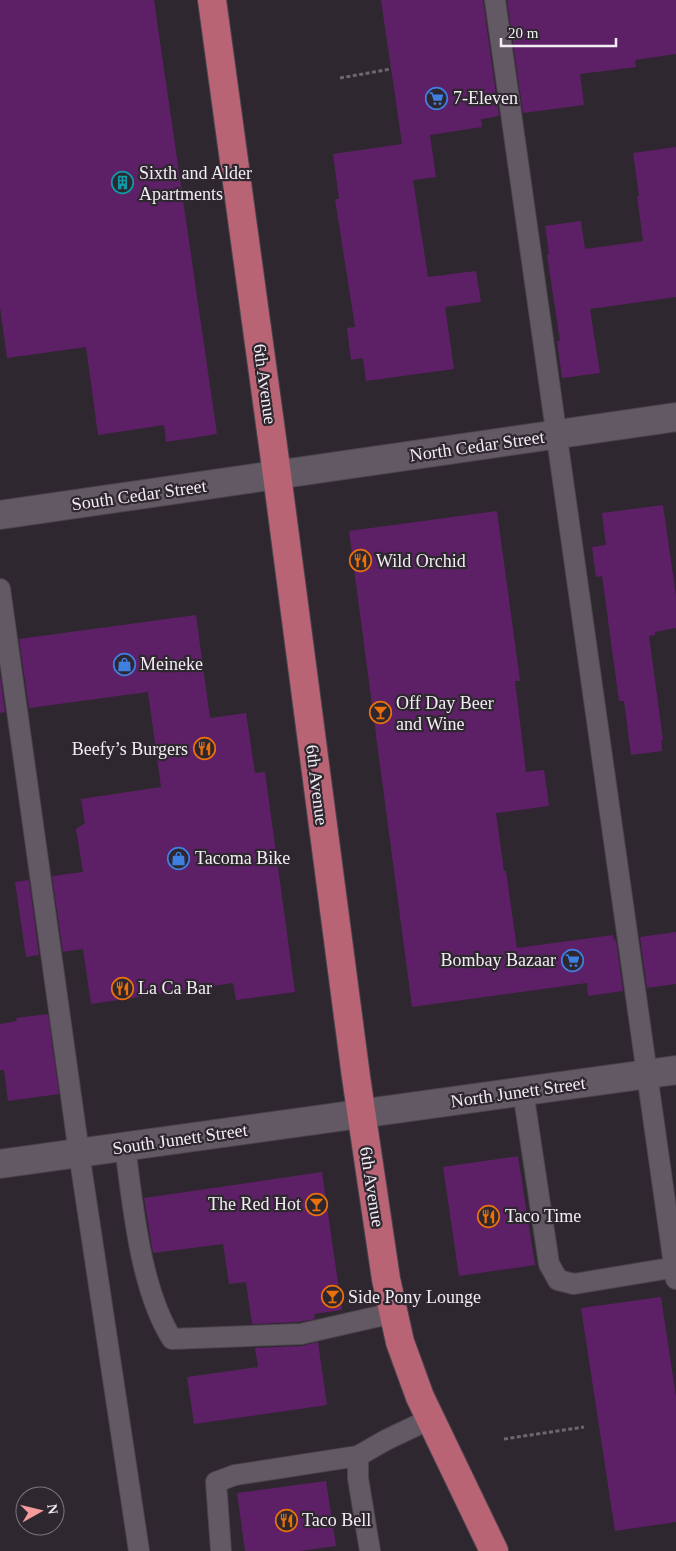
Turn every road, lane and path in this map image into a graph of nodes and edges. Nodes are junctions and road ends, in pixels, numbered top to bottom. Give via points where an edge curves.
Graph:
1 (212, 0) edge
2 (495, 0) edge
3 (391, 69) dead end
4 (340, 78) dead end
5 (676, 417) edge
6 (556, 435) junction
7 (277, 475) junction
8 (0, 514) edge
9 (0, 589) edge
10 (676, 1070) edge
11 (646, 1074) junction
12 (523, 1091) junction
13 (361, 1114) junction
14 (125, 1147) junction
15 (79, 1153) junction
16 (0, 1164) edge
17 (675, 1271) edge
18 (393, 1313) junction
19 (430, 1418) junction
20 (584, 1427) dead end
21 (504, 1439) dead end
22 (358, 1456) junction
23 (139, 1551) edge
24 (221, 1551) edge
25 (370, 1551) edge
26 (494, 1551) edge

1 - 7 main road, 6th Avenue
2 - 6 lane
3 - 4 path
5 - 6 street, North Cedar Street
6 - 7 street, North Cedar Street
6 - 11 lane
7 - 8 street, South Cedar Street
7 - 13 main road, 6th Avenue
9 - 15 lane
10 - 11 street, North Junett Street
11 - 12 street, North Junett Street
11 - 17 lane
12 - 13 street, North Junett Street
12 - 17 lane via 549,1264 558,1280 574,1284
13 - 14 street, South Junett Street
13 - 18 main road, 6th Avenue
14 - 15 street, South Junett Street
14 - 18 lane via 147,1279 172,1339 301,1334
15 - 16 street, South Junett Street
15 - 23 lane
18 - 19 main road, 6th Avenue via 400,1342
19 - 22 lane
19 - 26 main road, 6th Avenue
20 - 21 path
22 - 24 lane via 235,1474 216,1482
22 - 25 lane via 358,1478

